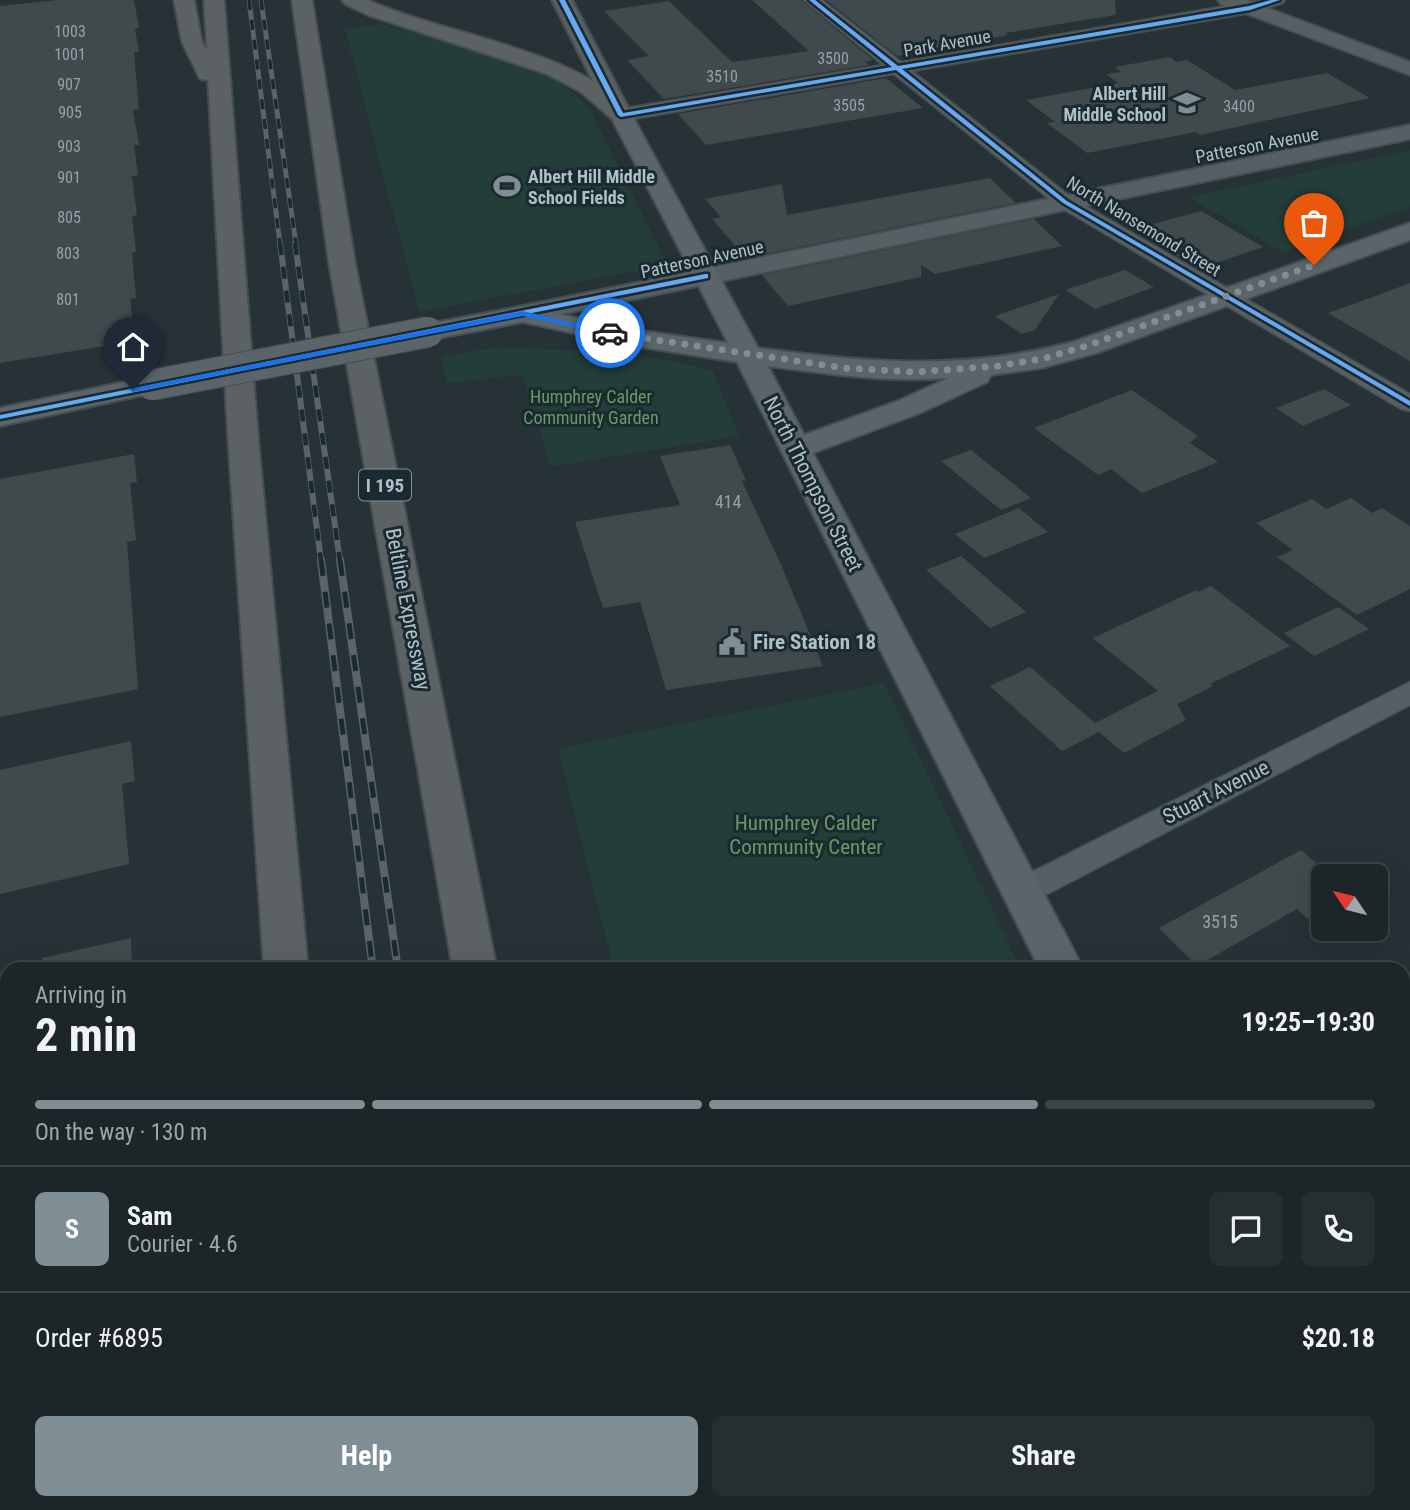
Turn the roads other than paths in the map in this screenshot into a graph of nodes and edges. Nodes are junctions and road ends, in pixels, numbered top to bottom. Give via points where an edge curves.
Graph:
1 (184, 0) edge
2 (214, 0) edge
3 (302, 0) edge
4 (352, 0) edge
5 (562, 0) edge
6 (812, 0) edge
7 (1228, 0) edge
8 (1261, 3) edge
9 (1410, 59) edge
10 (898, 69) junction
11 (1410, 69) edge
12 (222, 101) junction
13 (621, 115) junction
14 (1410, 132) edge
15 (1065, 202) junction
16 (1410, 231) edge
17 (705, 276) junction
18 (1228, 296) junction
19 (523, 314) junction
20 (601, 331) junction
21 (429, 338) junction
22 (748, 355) junction
23 (998, 366) junction
24 (1410, 404) edge
25 (0, 417) edge
26 (795, 449) junction
27 (1410, 692) edge
28 (1021, 891) junction
29 (285, 962) edge
30 (473, 962) edge
31 (1058, 962) edge

1 - 12 highway via 192,42
2 - 12 highway
3 - 30 highway, Beltline Expressway / I 195 via 342,263
4 - 13 highway via 543,64 603,95
5 - 13 street, North Thompson Street
6 - 10 street, North Nansemond Street
7 - 8 street
8 - 9 street
8 - 10 street, Park Avenue
8 - 11 street
10 - 13 street, Park Avenue
10 - 15 street, North Nansemond Street
12 - 29 highway via 243,437
13 - 17 main road, North Thompson Street
14 - 15 street, Patterson Avenue
15 - 17 street, Patterson Avenue
15 - 18 street, North Nansemond Street
16 - 18 main road
17 - 19 street, Patterson Avenue
17 - 22 main road, North Thompson Street
18 - 23 main road via 1086,346
18 - 24 street, North Nansemond Street
19 - 20 main road
19 - 21 main road, Patterson Avenue
20 - 21 main road
20 - 22 main road
21 - 25 main road via 158,392 94,398
22 - 23 main road via 916,372
22 - 26 main road, North Thompson Street
23 - 26 main road via 909,407
26 - 28 main road, North Thompson Street
27 - 28 street, Stuart Avenue
28 - 31 main road, North Thompson Street

